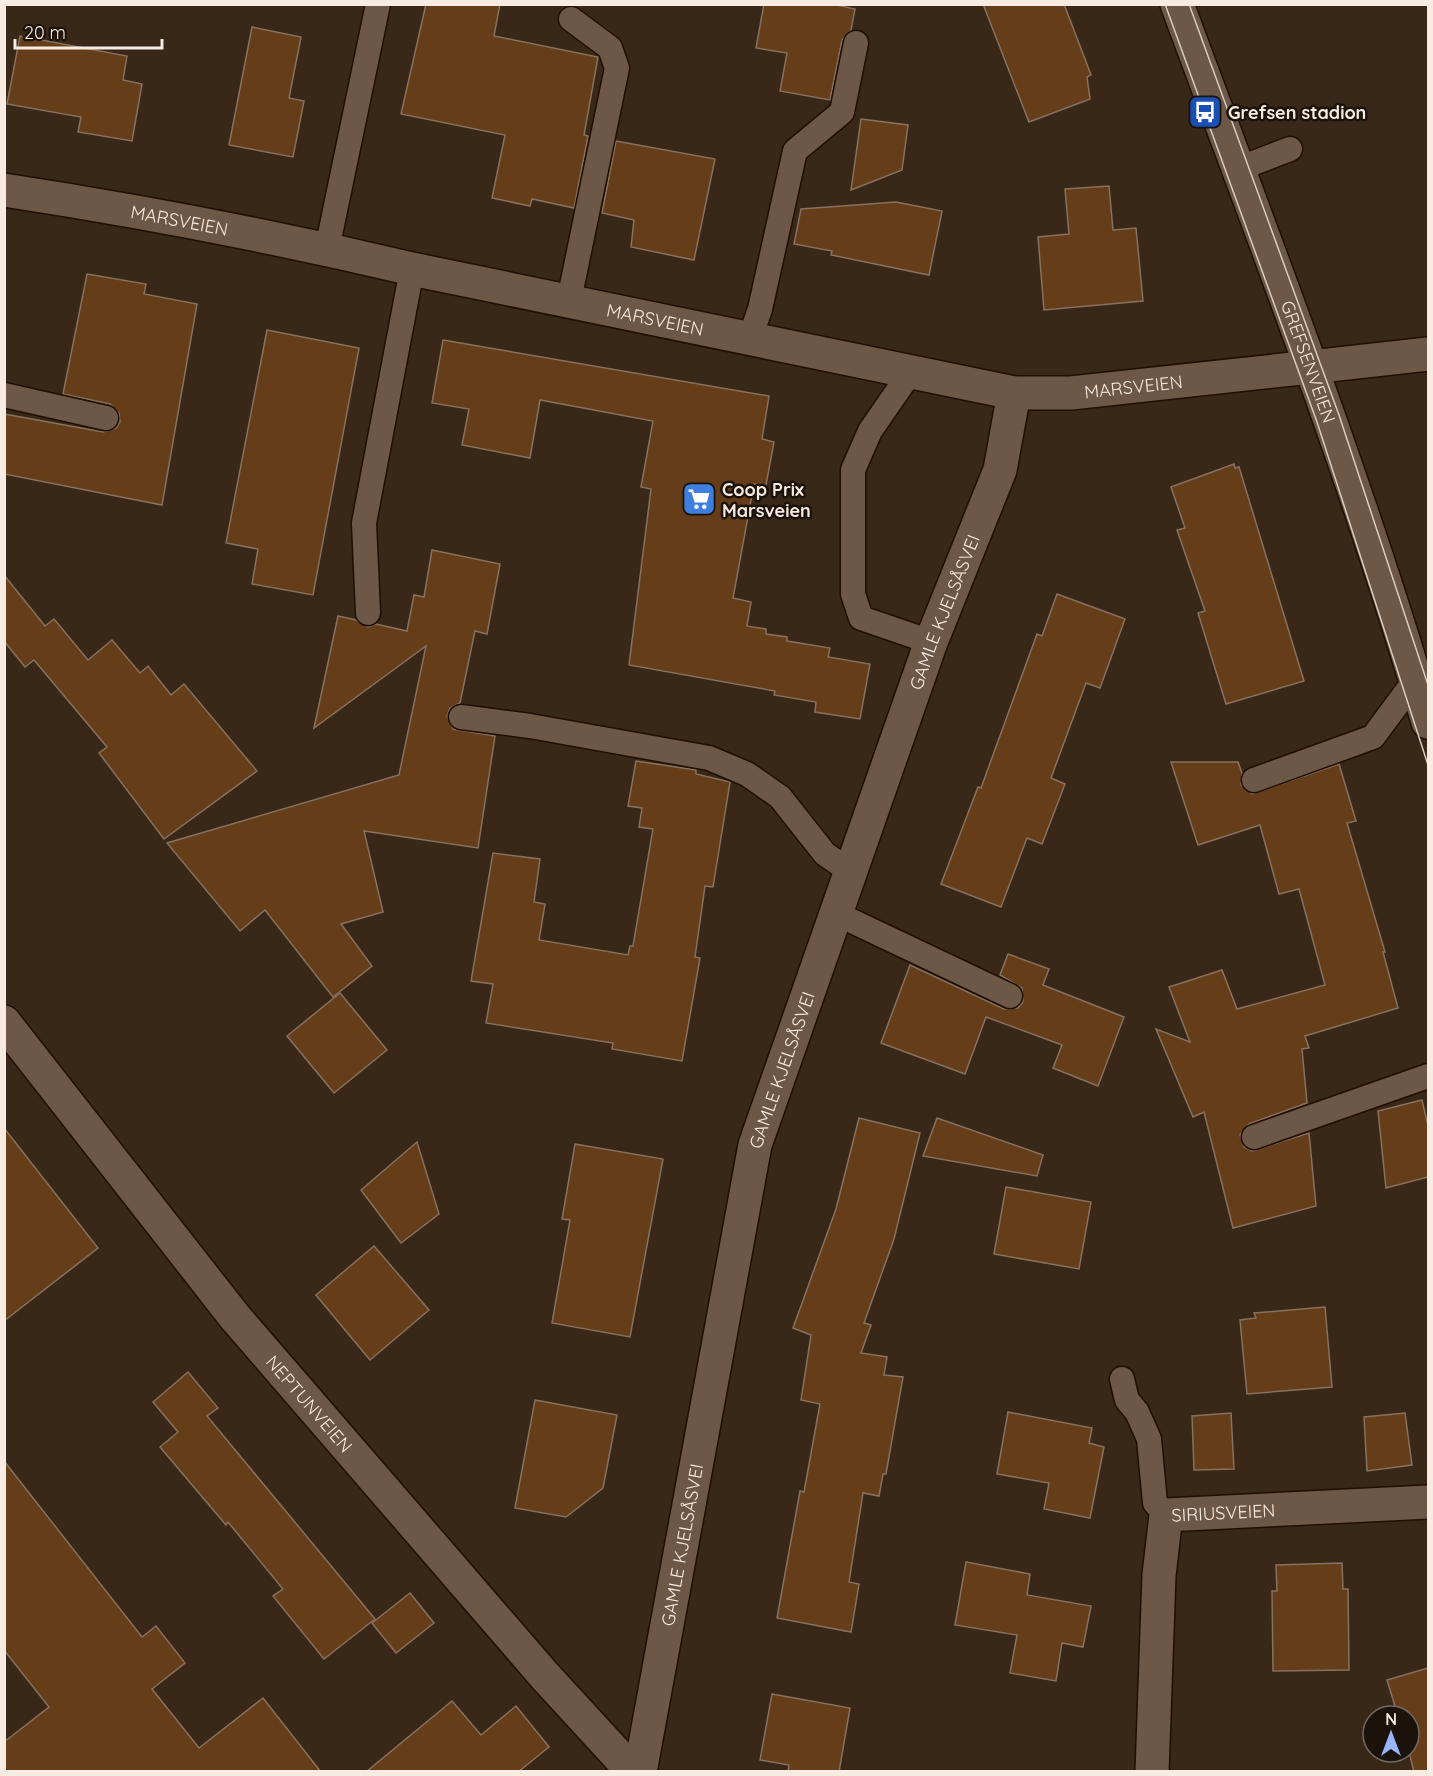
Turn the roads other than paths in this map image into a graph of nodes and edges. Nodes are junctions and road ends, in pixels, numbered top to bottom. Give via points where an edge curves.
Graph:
1 (378, 4) edge
2 (1177, 4) edge
3 (571, 19) dead end
4 (856, 43) dead end
5 (1290, 149) dead end
6 (1238, 169) junction
7 (4, 190) edge
8 (327, 249) junction
9 (412, 269) junction
10 (569, 300) junction
11 (750, 338) junction
12 (1428, 354) edge
13 (1311, 367) junction
14 (910, 373) junction
15 (1014, 393) junction
16 (4, 395) edge
17 (106, 418) dead end
18 (368, 613) dead end
19 (931, 642) junction
20 (1422, 677) edge
21 (461, 717) dead end
22 (1428, 722) edge
23 (1254, 780) dead end
24 (850, 871) junction
25 (835, 913) junction
26 (1010, 996) dead end
27 (4, 1022) edge
28 (1428, 1076) edge
29 (1254, 1137) dead end
30 (1122, 1379) dead end
31 (1428, 1502) edge
32 (1166, 1515) junction
33 (633, 1772) edge
34 (640, 1772) edge
35 (1152, 1772) edge

1 - 8 lane
2 - 6 street, GREFSENVEIEN
3 - 10 lane via 610,48 617,68
4 - 11 lane via 842,112 795,151
5 - 6 lane
6 - 13 street, GREFSENVEIEN
7 - 8 street, MARSVEIEN
8 - 9 street, MARSVEIEN
9 - 10 street, MARSVEIEN
9 - 18 lane via 364,523
10 - 11 street, MARSVEIEN
11 - 14 street, MARSVEIEN
12 - 13 street, MARSVEIEN
13 - 15 street, MARSVEIEN via 1071,393
13 - 20 street, GREFSENVEIEN
14 - 15 street, MARSVEIEN
14 - 19 lane via 870,431 853,470 853,594 861,618
15 - 19 street, GAMLE KJELSÅSVEI via 1000,470
16 - 17 lane
19 - 24 street, GAMLE KJELSÅSVEI
20 - 22 street, GREFSENVEIEN
20 - 23 lane via 1373,737
21 - 24 lane via 530,726 718,762 747,774 780,797 825,854
24 - 25 street, GAMLE KJELSÅSVEI
25 - 26 lane
25 - 34 street, GAMLE KJELSÅSVEI via 755,1145
27 - 33 street, NEPTUNVEIEN via 234,1316 543,1675
28 - 29 lane
30 - 32 lane via 1127,1400 1149,1438 1155,1503
31 - 32 street, SIRIUSVEIEN
32 - 35 street, SIRIUSVEIEN via 1159,1575

